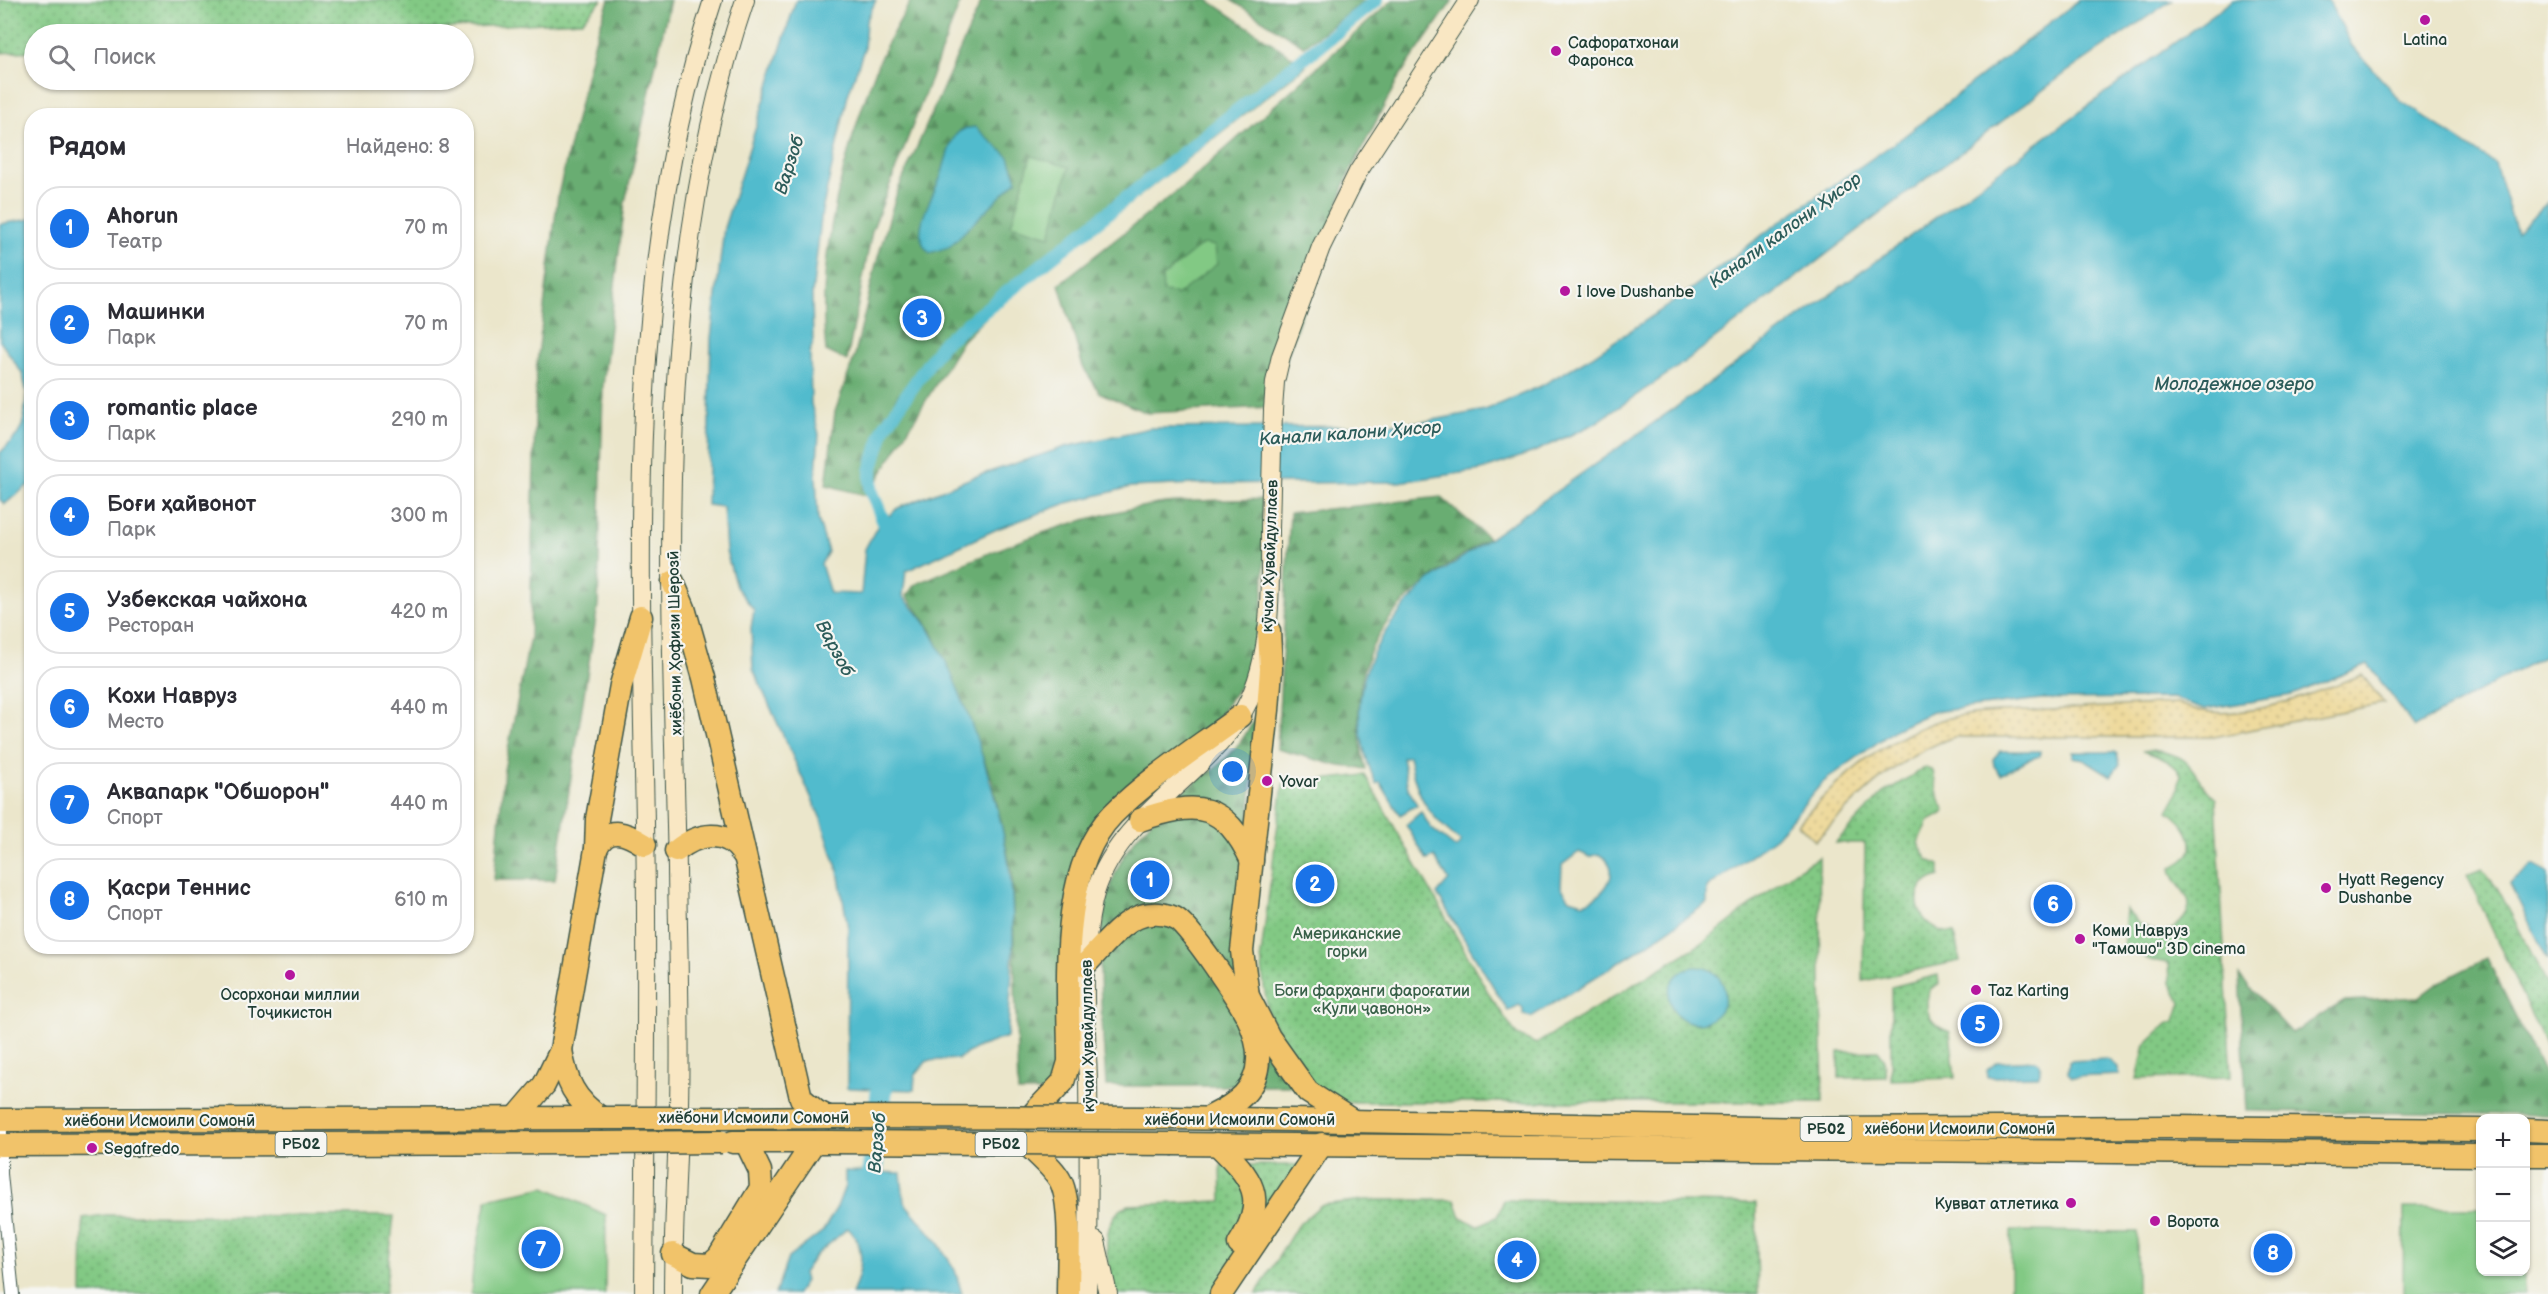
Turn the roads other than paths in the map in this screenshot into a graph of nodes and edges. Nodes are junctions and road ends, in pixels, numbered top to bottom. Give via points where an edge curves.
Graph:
1 (713, 0) edge
2 (745, 0) edge
3 (1470, 0) edge
4 (641, 515) junction
5 (673, 516) junction
6 (673, 582) junction
7 (641, 617) junction
8 (1269, 631) junction
9 (1240, 716) junction
10 (1140, 820) junction
11 (645, 845) junction
12 (596, 849) junction
13 (676, 851) junction
14 (743, 854) junction
15 (1252, 861) junction
16 (1085, 965) junction
17 (561, 1050) junction
18 (801, 1098) junction
19 (778, 1117) junction
20 (828, 1117) junction
21 (601, 1118) junction
22 (1029, 1118) junction
23 (1208, 1118) junction
24 (515, 1119) junction
25 (0, 1120) edge
26 (1351, 1120) junction
27 (2476, 1130) edge
28 (2530, 1130) edge
29 (2548, 1131) edge
30 (746, 1142) junction
31 (821, 1142) junction
32 (1027, 1144) junction
33 (1216, 1144) junction
34 (1322, 1144) junction
35 (0, 1145) edge
36 (2476, 1155) edge
37 (2530, 1155) edge
38 (2548, 1155) edge
39 (1089, 1210) junction
40 (673, 1254) junction
41 (13, 1294) edge
42 (644, 1294) edge
43 (673, 1294) edge
44 (712, 1294) edge
45 (1068, 1294) edge
46 (1087, 1294) edge
47 (1108, 1294) edge
48 (1206, 1294) edge
49 (1221, 1294) edge

1 - 4 main road, хиёбони Ҳофизи Шерозӣ via 682,108 664,211 645,368
2 - 5 main road, хиёбони Ҳофизи Шерозӣ via 709,129 686,272 674,408
3 - 8 main road, кӯчаи Хувайдуллаев via 1358,171 1321,247 1281,356 1273,410
4 - 5 main road
4 - 7 main road, хиёбони Ҳофизи Шерозӣ
5 - 6 main road, хиёбони Ҳофизи Шерозӣ
6 - 13 main road, хиёбони Ҳофизи Шерозӣ
6 - 14 highway via 699,658
7 - 11 main road, хиёбони Ҳофизи Шерозӣ
7 - 12 highway via 621,686 597,819
8 - 9 main road, кӯчаи Хувайдуллаев
8 - 15 highway via 1268,710
9 - 10 main road, кӯчаи Хувайдуллаев via 1211,754
9 - 22 highway via 1169,766 1111,816 1096,838 1071,910 1069,1062 1063,1082
10 - 15 highway via 1187,807 1209,811 1224,819 1239,836
10 - 16 main road, кӯчаи Хувайдуллаев via 1107,865 1093,900
11 - 12 highway via 626,834 613,832 602,837
11 - 42 main road, хиёбони Ҳофизи Шерозӣ
12 - 17 highway
13 - 14 highway via 707,835 730,839
13 - 40 main road, хиёбони Ҳофизи Шерозӣ via 680,1057
14 - 18 highway
15 - 26 highway via 1242,951 1248,996 1269,1037 1308,1092
16 - 23 highway via 1130,921 1151,913 1176,918 1190,930 1248,1019 1257,1044 1258,1061 1248,1092
16 - 39 main road, кӯчаи Хувайдуллаев
17 - 21 highway via 567,1080 575,1095
17 - 24 highway via 544,1086
18 - 19 highway via 795,1108
18 - 20 highway
19 - 20 highway, хиёбони Исмоили Сомонӣ / РБ02
19 - 21 highway, хиёбони Исмоили Сомонӣ / РБ02, bridge
20 - 22 highway, хиёбони Исмоили Сомонӣ / РБ02, bridge
21 - 24 highway, хиёбони Исмоили Сомонӣ / РБ02
22 - 23 highway, хиёбони Исмоили Сомонӣ / РБ02, bridge
23 - 26 highway, хиёбони Исмоили Сомонӣ / РБ02
24 - 25 highway, хиёбони Исмоили Сомонӣ / РБ02
25 - 35 street
26 - 27 highway, хиёбони Исмоили Сомонӣ / РБ02 via 1816,1129
28 - 29 highway
30 - 31 highway, хиёбони Исмоили Сомонӣ / РБ02
30 - 35 highway, хиёбони Исмоили Сомонӣ / РБ02, bridge
30 - 40 highway via 760,1171 761,1188 719,1257 710,1265 700,1266
31 - 32 highway, хиёбони Исмоили Сомонӣ / РБ02, bridge
31 - 44 highway
32 - 33 highway, хиёбони Исмоили Сомонӣ / РБ02, bridge
32 - 45 highway via 1062,1183 1066,1199
33 - 34 highway, хиёбони Исмоили Сомонӣ / РБ02
33 - 48 highway via 1245,1172 1256,1200 1246,1234
34 - 36 highway, хиёбони Исмоили Сомонӣ / РБ02
34 - 49 highway
35 - 41 street
37 - 38 highway
39 - 46 main road, кӯчаи Хувайдуллаев
39 - 47 main road, кӯчаи Хувайдуллаев
40 - 43 main road, хиёбони Ҳофизи Шерозӣ

